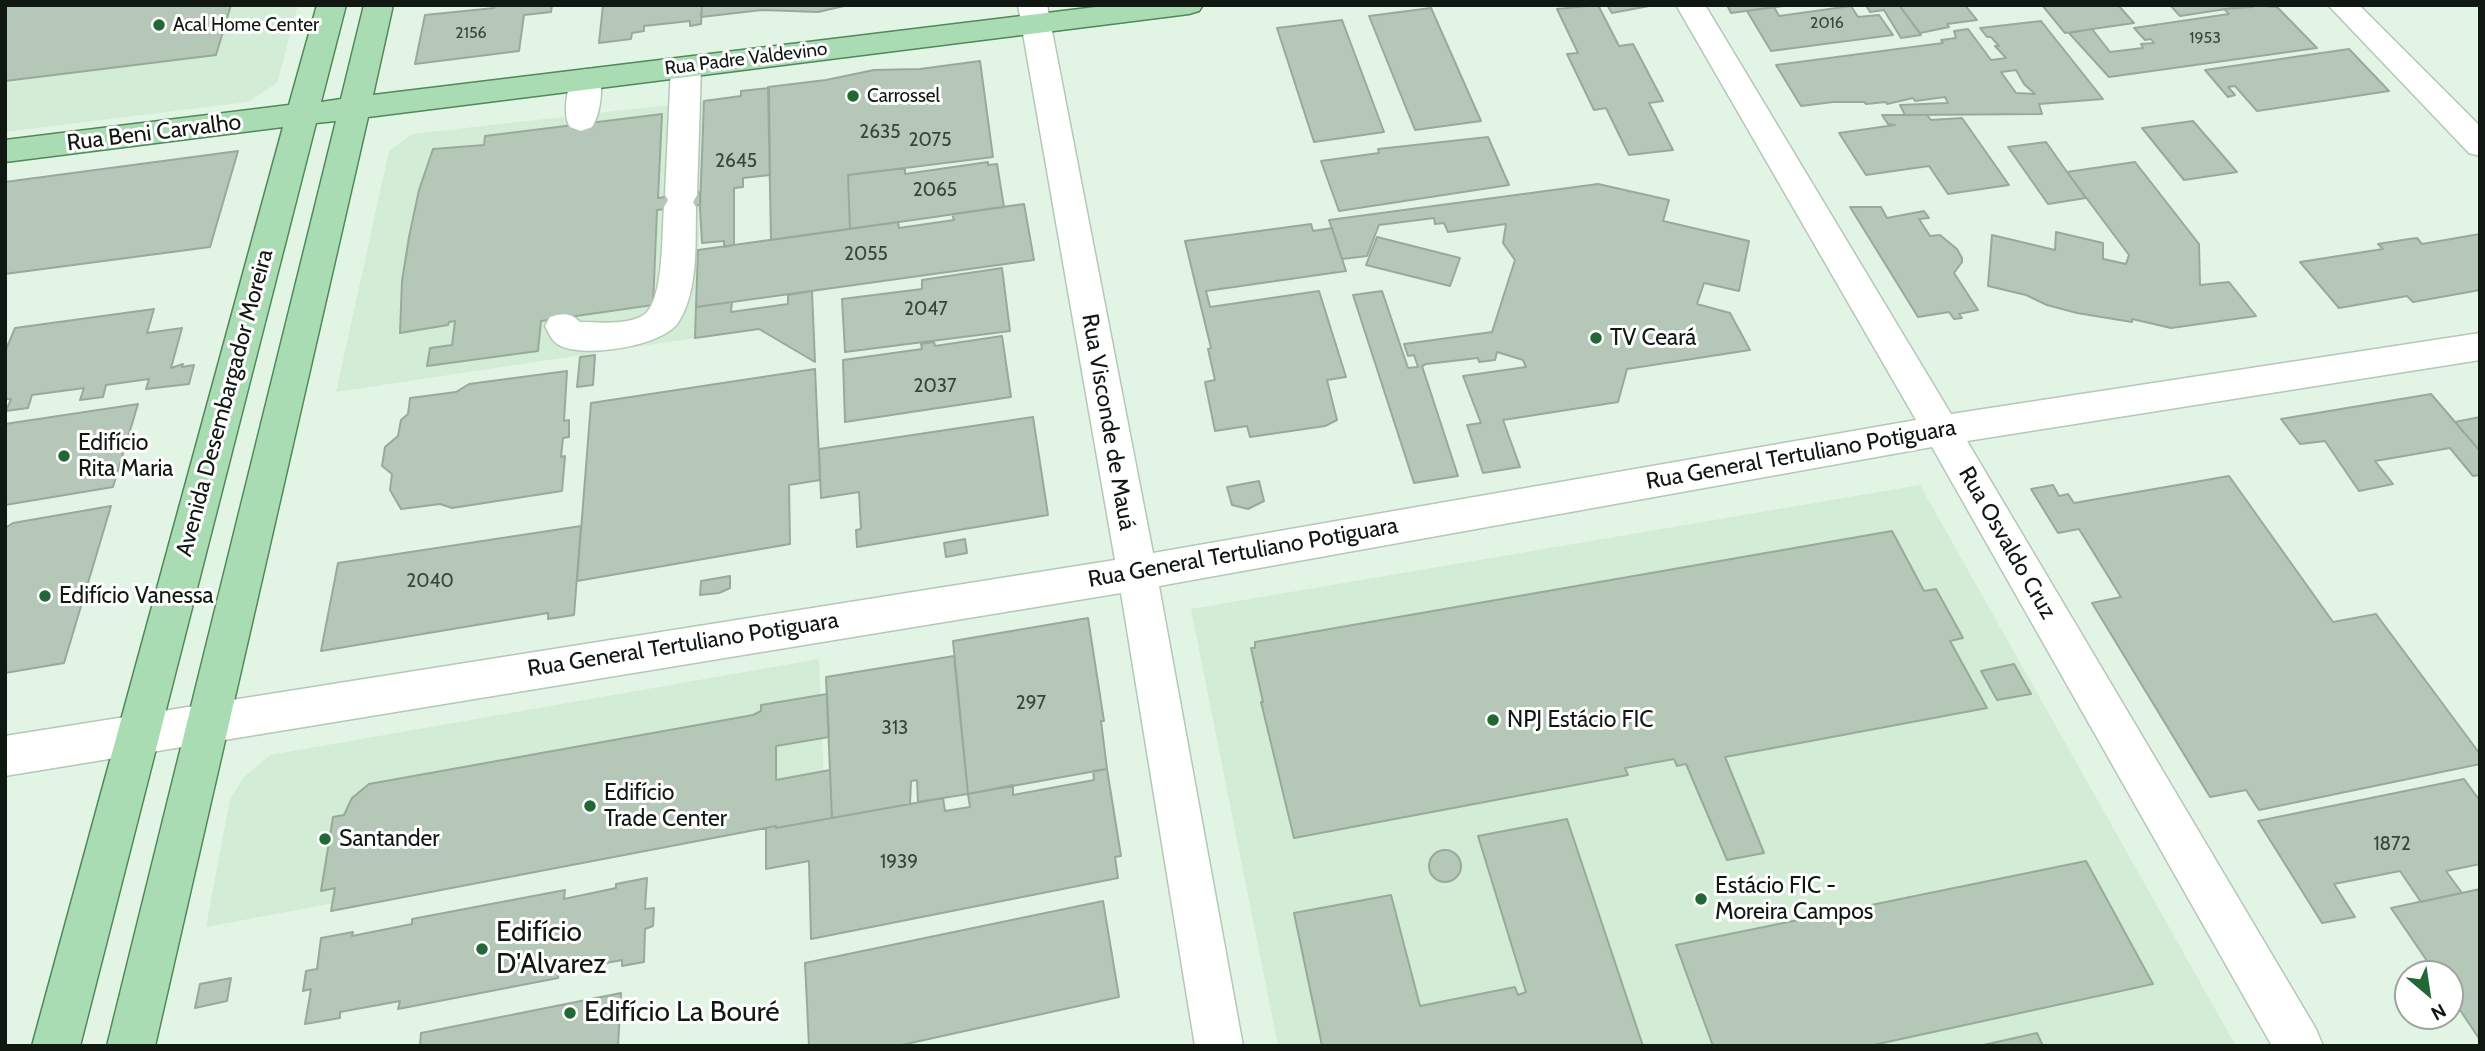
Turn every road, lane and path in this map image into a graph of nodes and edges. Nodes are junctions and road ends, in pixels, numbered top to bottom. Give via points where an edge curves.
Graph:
1 (332, 5) edge
2 (379, 5) edge
3 (1189, 5) edge
4 (1690, 5) edge
5 (2342, 5) edge
6 (1034, 15) edge
7 (686, 67) junction
8 (586, 79) junction
9 (355, 108) junction
10 (303, 115) junction
11 (581, 120) dead end
12 (2480, 145) edge
13 (5, 151) edge
14 (562, 326) dead end
15 (2480, 346) edge
16 (1941, 430) junction
17 (1137, 573) junction
18 (208, 722) junction
19 (136, 734) junction
20 (5, 756) edge
21 (56, 1046) edge
22 (131, 1046) edge
23 (1219, 1046) edge
24 (2299, 1046) edge

1 - 10 main road, Avenida Desembargador Moreira
2 - 9 main road
3 - 6 main road, Rua Padre Valdevino
4 - 16 street, Rua Osvaldo Cruz
5 - 12 street
6 - 7 main road, Rua Padre Valdevino
6 - 17 street, Rua Visconde de Mauá
7 - 8 main road, Rua Padre Valdevino
7 - 14 street via 674,286 668,309 658,323 632,332 571,337
8 - 9 main road, Rua Padre Valdevino
8 - 11 street
9 - 10 main road, Rua Padre Valdevino
9 - 18 main road
10 - 13 main road, Rua Beni Carvalho
10 - 19 main road, Avenida Desembargador Moreira
15 - 16 street, Rua General Tertuliano Potiguara
16 - 17 street, Rua General Tertuliano Potiguara
16 - 24 street, Rua Osvaldo Cruz
17 - 18 street, Rua General Tertuliano Potiguara
17 - 23 street, Rua Visconde de Mauá
18 - 19 street, Rua General Tertuliano Potiguara
18 - 22 main road
19 - 20 street, Rua General Tertuliano Potiguara
19 - 21 main road, Avenida Desembargador Moreira

